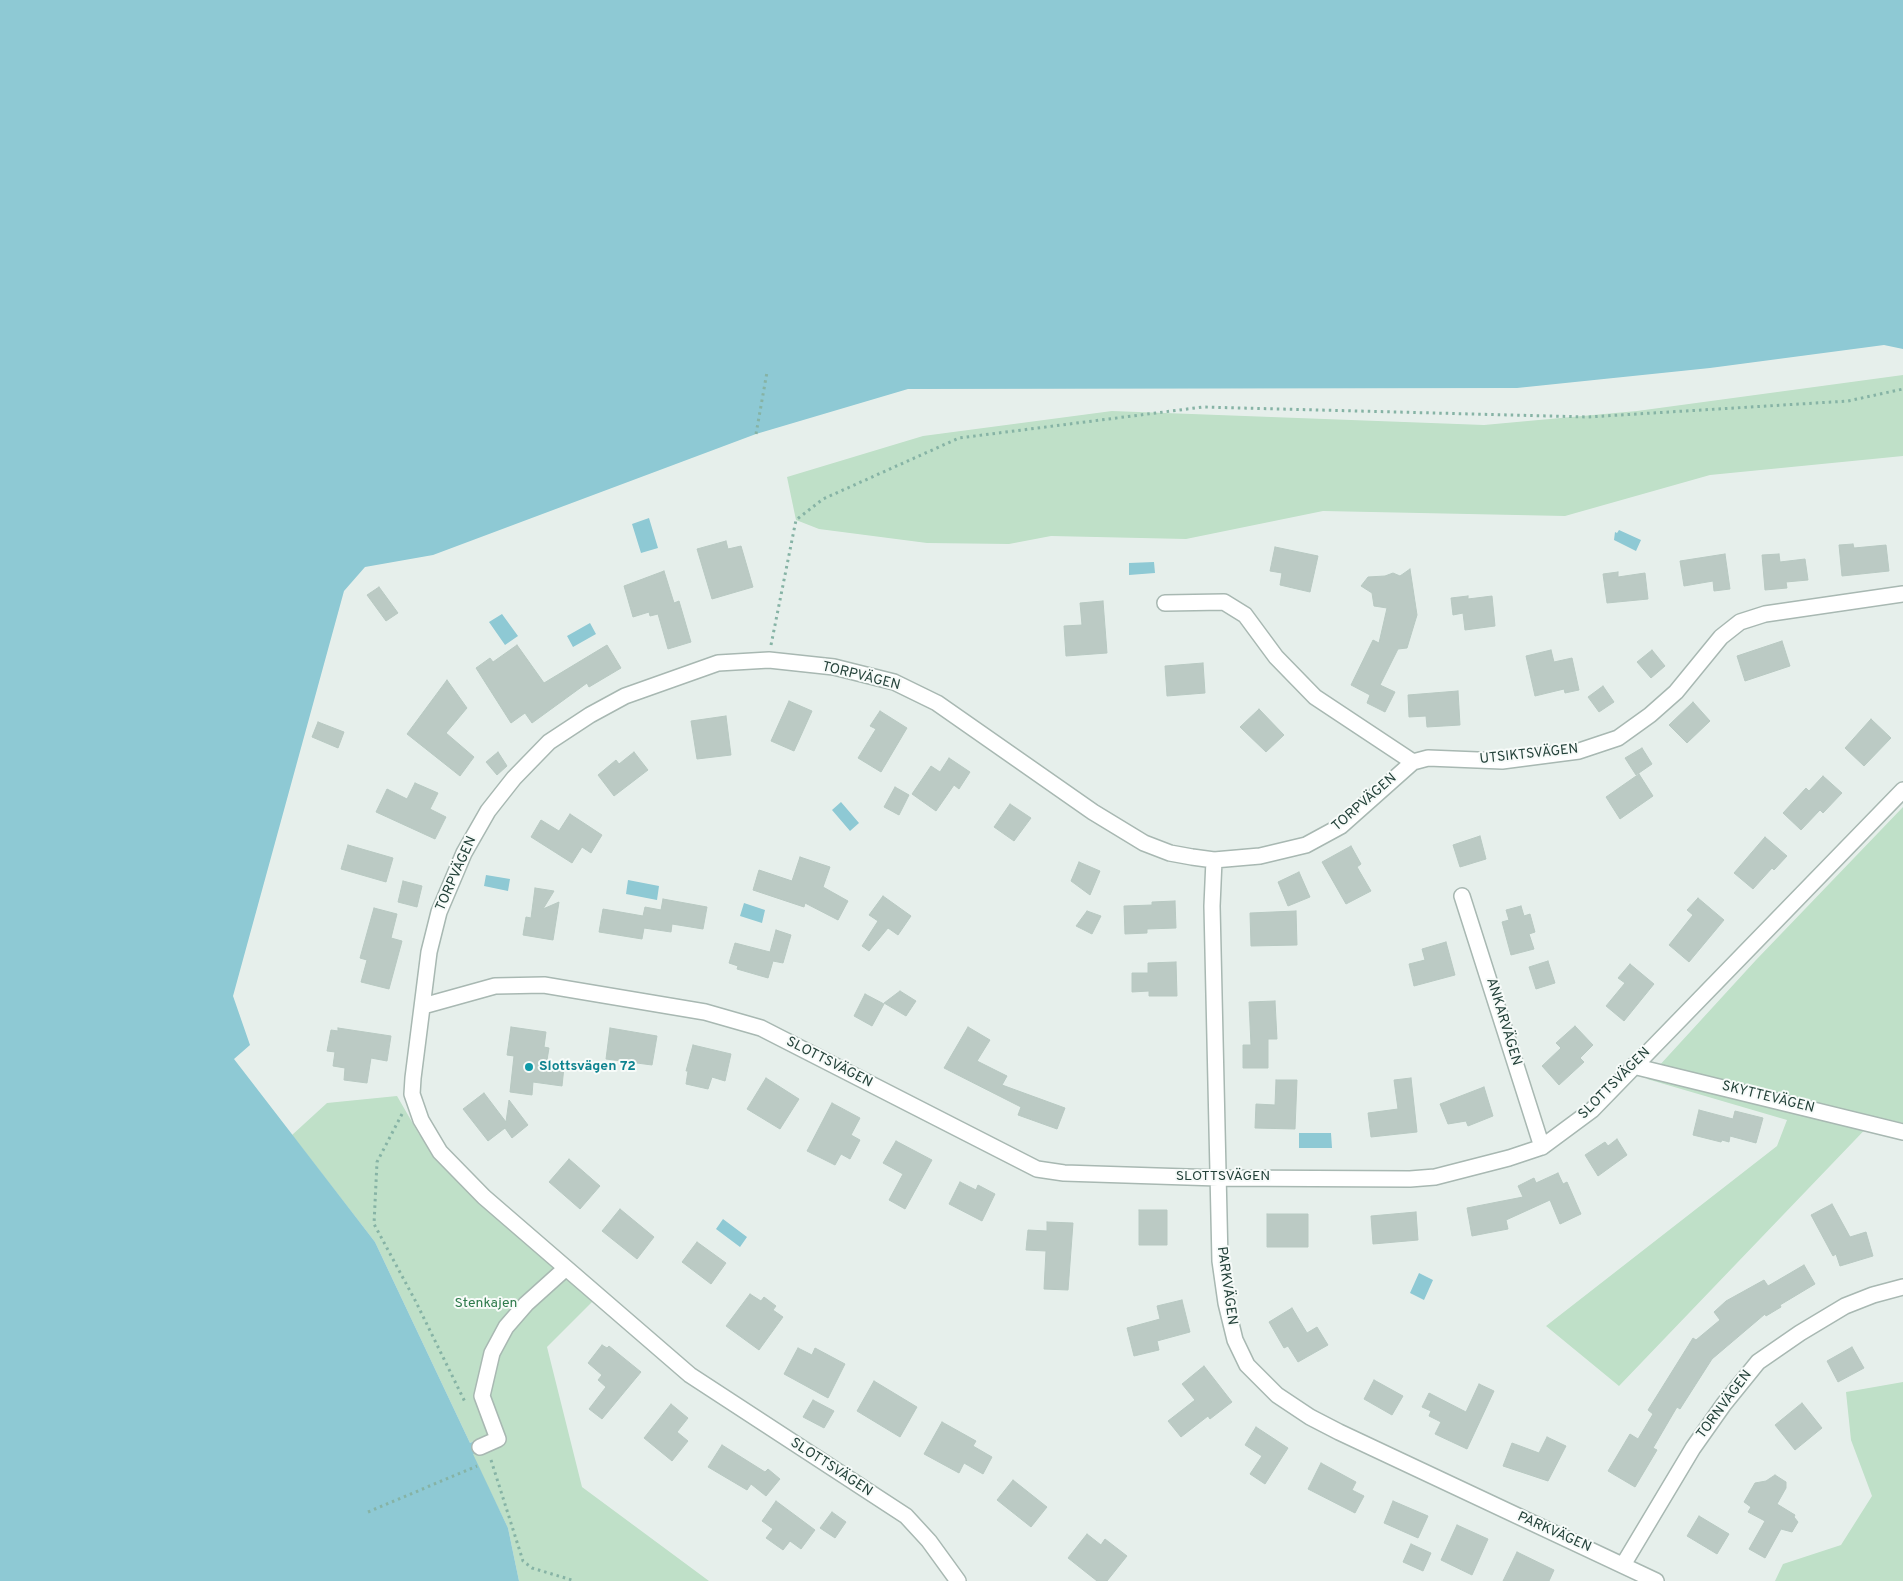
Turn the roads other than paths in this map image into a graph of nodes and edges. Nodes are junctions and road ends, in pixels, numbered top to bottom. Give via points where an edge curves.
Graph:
1 (1903, 594) edge
2 (1165, 603) dead end
3 (1413, 762) junction
4 (1903, 790) edge
5 (1214, 860) junction
6 (1462, 896) dead end
7 (422, 1006) junction
8 (1633, 1066) junction
9 (1903, 1132) edge
10 (1542, 1147) junction
11 (1218, 1178) junction
12 (566, 1268) junction
13 (1903, 1287) edge
14 (482, 1446) road end
15 (1623, 1564) junction
16 (950, 1578) edge
17 (1656, 1581) edge

1 - 3 street, UTSIKTSVÄGEN via 1766,614 1740,622 1721,637 1676,692 1618,738 1579,751 1531,758 1502,761 1428,758
2 - 3 street via 1224,602 1246,615 1276,657 1315,697
3 - 5 street, TORPVÄGEN via 1341,826 1314,841 1276,853
4 - 8 street, SLOTTSVÄGEN
5 - 7 street, TORPVÄGEN via 1170,853 1144,843 1093,812 937,703 894,682 834,667 769,660 718,663 625,696 590,715 550,742 488,810 464,853 440,912 429,952
5 - 11 street, PARKVÄGEN via 1212,906
6 - 10 street, ANKARVÄGEN
7 - 11 street, SLOTTSVÄGEN via 495,986 544,985 705,1012 761,1028 1037,1169 1064,1173
7 - 12 street, SLOTTSVÄGEN via 412,1094 421,1120 440,1152 484,1197
8 - 9 street, SKYTTEVÄGEN
8 - 10 street, SLOTTSVÄGEN via 1592,1110
10 - 11 street, SLOTTSVÄGEN via 1435,1177
11 - 15 street, PARKVÄGEN via 1220,1261 1226,1303 1235,1340 1247,1365 1265,1384 1310,1416 1376,1451
12 - 14 street via 526,1304 506,1327 492,1353 482,1396 498,1438
12 - 16 street, SLOTTSVÄGEN via 690,1375 906,1516 929,1541
13 - 15 street, TORNVÄGEN via 1846,1306 1758,1362 1693,1448
15 - 17 street, PARKVÄGEN

